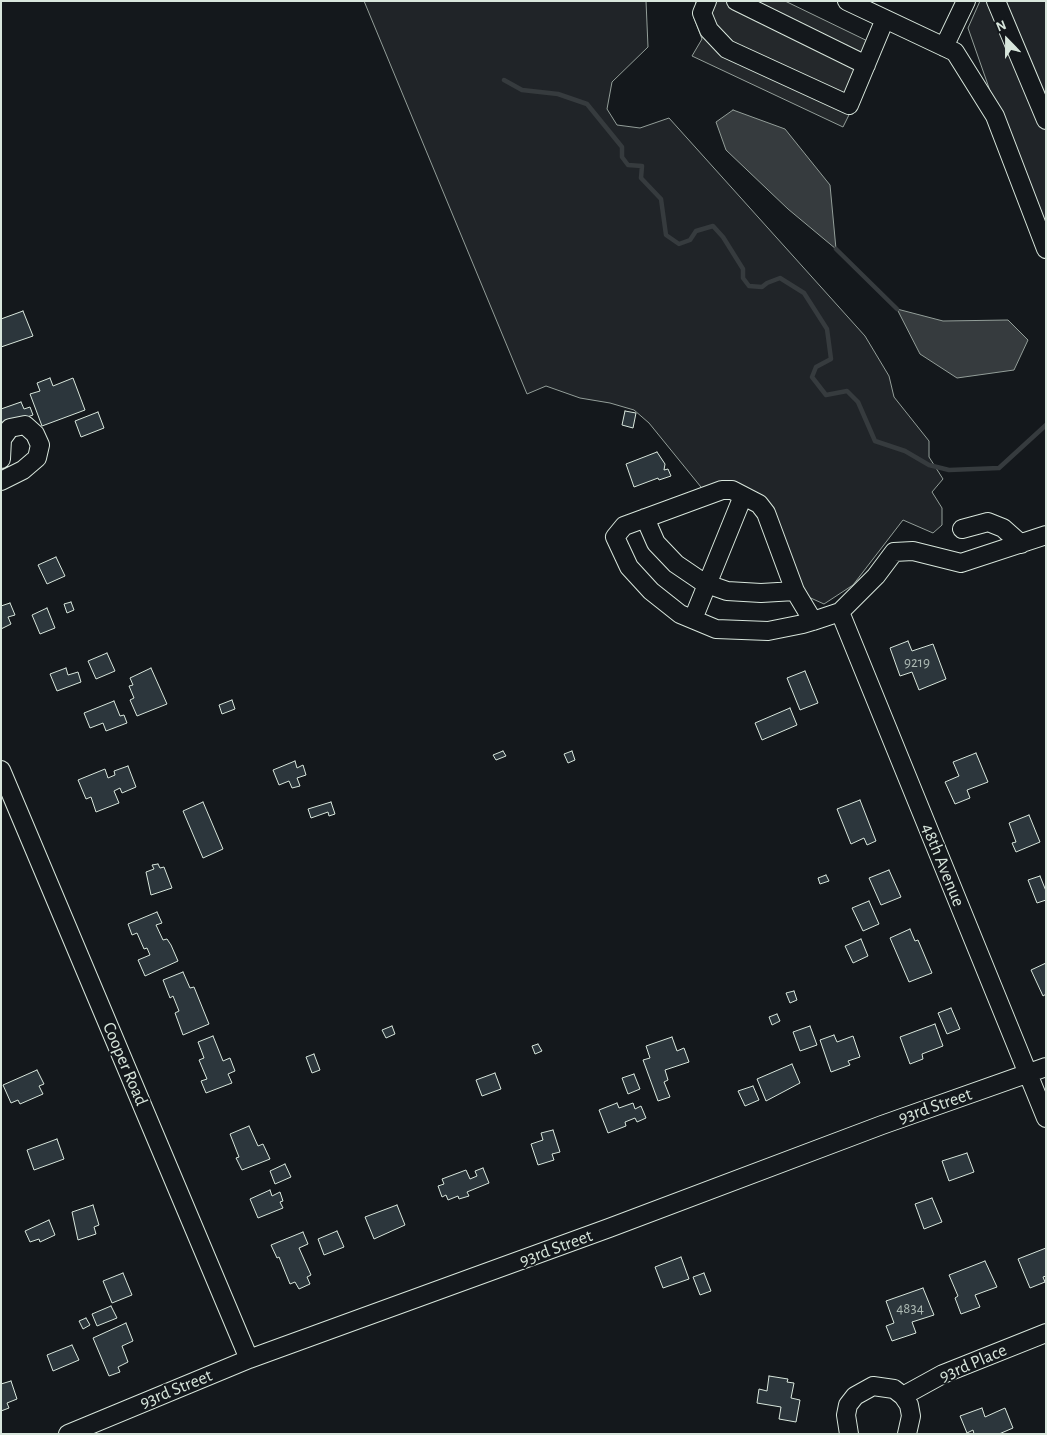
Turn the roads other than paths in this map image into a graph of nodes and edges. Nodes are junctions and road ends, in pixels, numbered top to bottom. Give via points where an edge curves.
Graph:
1 (707, 1) edge
2 (736, 1) edge
3 (847, 1) edge
4 (966, 1) edge
5 (996, 1) edge
6 (885, 19) junction
7 (944, 47) junction
8 (866, 65) junction
9 (1046, 120) edge
10 (1046, 249) edge
11 (1, 459) edge
12 (1, 481) edge
13 (743, 496) junction
14 (645, 518) junction
15 (962, 529) dead end
16 (1046, 535) edge
17 (1022, 544) junction
18 (708, 584) junction
19 (795, 591) junction
20 (840, 612) junction
21 (693, 619) junction
22 (813, 621) junction
23 (3, 777) edge
24 (1046, 1067) edge
25 (1027, 1075) junction
26 (1046, 1118) edge
27 (1046, 1333) edge
28 (249, 1359) junction
29 (903, 1396) junction
30 (68, 1434) edge
31 (849, 1434) edge
32 (907, 1434) edge

1 - 8 street via 702,13 709,30 728,49 849,105
2 - 8 street
3 - 6 street
4 - 7 street
5 - 9 street
6 - 7 street
6 - 8 street
7 - 10 street via 955,52 995,116
11 - 12 street via 2,439 10,428 25,426 36,434 40,445 37,458 23,470
13 - 14 street via 732,490 722,490
13 - 18 street
13 - 19 street via 759,504 766,512
14 - 18 street via 656,543 676,564
14 - 21 street via 624,526 616,537 629,568 651,591 680,614
15 - 17 street via 988,522 1003,528
16 - 17 street
17 - 20 street via 961,563 914,551 894,552 876,576
18 - 19 street via 727,591
18 - 21 street
19 - 22 street
20 - 22 street
20 - 25 street, 48th Avenue
21 - 22 street via 716,629 768,631
23 - 28 street, Cooper Road
24 - 25 street, 93rd Street
25 - 26 street, 48th Avenue
25 - 28 street, 93rd Street via 882,1125
27 - 29 street, 93rd Place via 943,1374
28 - 30 street, 93rd Street
29 - 31 street via 884,1386 863,1389 848,1404 846,1420
29 - 32 street via 912,1416

